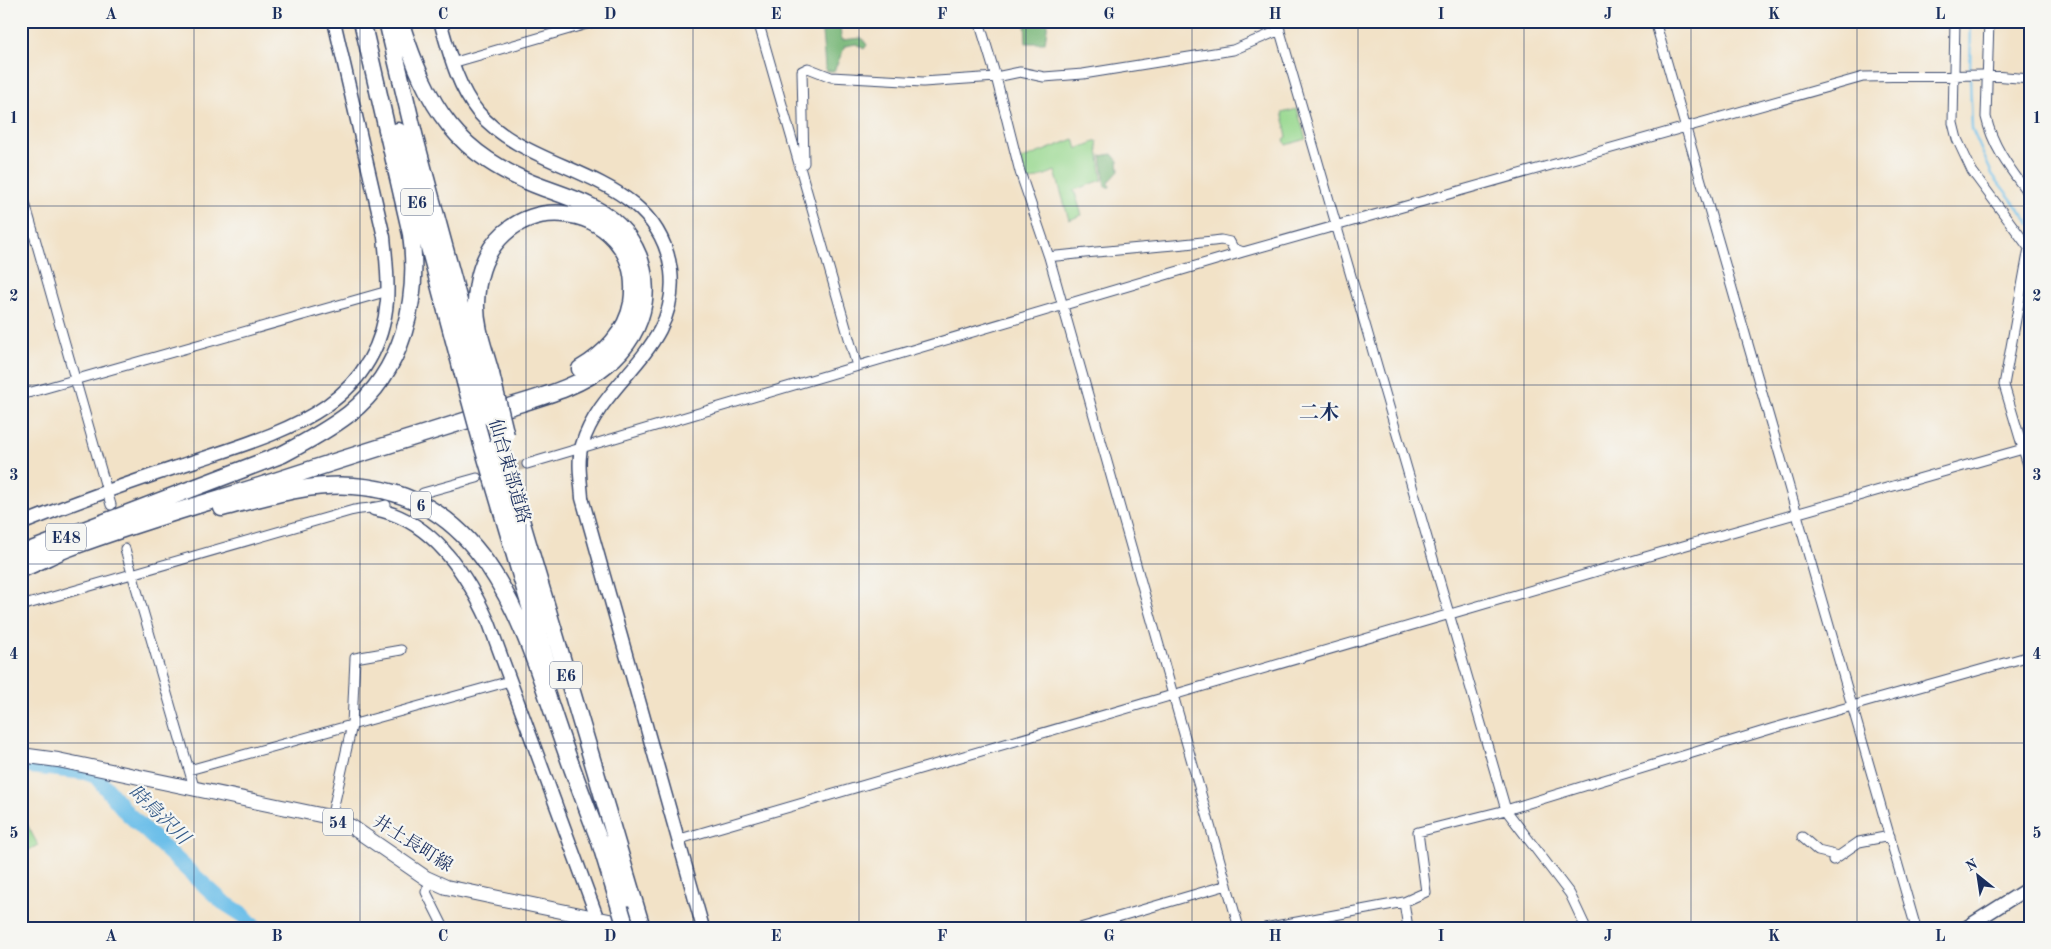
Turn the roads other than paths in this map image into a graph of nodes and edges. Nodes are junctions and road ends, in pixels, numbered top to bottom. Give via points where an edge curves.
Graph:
1 (334, 21) edge
2 (362, 21) edge
3 (371, 21) edge
4 (387, 21) edge
5 (400, 21) edge
6 (440, 21) edge
7 (597, 21) edge
8 (758, 21) edge
9 (979, 21) edge
10 (1655, 21) edge
11 (1955, 21) edge
12 (1989, 21) edge
13 (1278, 26) edge
14 (452, 63) junction
15 (1957, 76) junction
16 (1985, 76) junction
17 (996, 77) junction
18 (2030, 79) edge
19 (1685, 127) junction
20 (800, 167) junction
21 (21, 189) edge
22 (2030, 196) edge
23 (1337, 225) junction
24 (2029, 249) edge
25 (1243, 252) junction
26 (1049, 257) junction
27 (388, 291) junction
28 (1063, 306) junction
29 (856, 366) junction
30 (478, 378) junction
31 (75, 380) junction
32 (21, 395) edge
33 (495, 440) junction
34 (582, 446) junction
35 (2023, 449) junction
36 (527, 464) tunnel mouth
37 (2030, 471) edge
38 (477, 478) tunnel mouth
39 (107, 491) junction
40 (423, 493) dead end
41 (380, 507) joint
42 (112, 513) junction
43 (1797, 514) junction
44 (21, 524) edge
45 (125, 549) tunnel mouth
46 (21, 554) edge
47 (28, 566) edge
48 (131, 573) junction
49 (21, 606) edge
50 (1449, 616) junction
51 (401, 650) dead end
52 (2030, 656) edge
53 (510, 681) junction
54 (1173, 694) junction
55 (1854, 706) junction
56 (352, 725) junction
57 (21, 755) edge
58 (189, 770) junction
59 (194, 787) junction
60 (1506, 810) junction
61 (331, 818) junction
62 (1890, 836) junction
63 (1802, 837) dead end
64 (680, 839) junction
65 (603, 850) junction
66 (432, 880) junction
67 (1227, 885) junction
68 (2030, 887) edge
69 (1404, 902) junction
70 (629, 909) junction
71 (21, 920) edge
72 (599, 924) edge
73 (24, 928) edge
74 (444, 928) edge
75 (626, 928) edge
76 (641, 928) edge
77 (703, 928) edge
78 (1080, 928) edge
79 (1239, 928) edge
80 (1265, 928) edge
81 (1408, 928) edge
82 (1586, 928) edge
83 (1916, 928) edge
84 (1964, 928) edge

1 - 27 street via 384,237
2 - 42 highway via 414,258 412,300 396,353 362,402 316,436 283,454
3 - 30 highway, 仙台東部道路 / E6
4 - 30 highway, 仙台東部道路 / E6
5 - 47 highway, 6 via 432,103 472,150 513,175 594,208 611,219 632,242 644,270 645,300 642,315 628,342 605,366 547,395 184,509 64,550
6 - 14 street
7 - 14 street
8 - 20 street
9 - 17 street
10 - 19 street
11 - 15 street
12 - 16 street
13 - 17 street via 1234,50 1083,74 1044,77 1020,72
13 - 23 street
14 - 34 street via 477,111 507,139 619,192 652,224 668,254 672,293 667,315 658,335 639,362 614,388 598,412
15 - 16 street
15 - 19 street via 1863,77
15 - 24 street via 1953,122 1963,155
16 - 18 street
16 - 22 street via 1989,129 2002,158
17 - 20 street via 923,82 872,80 831,77 808,68 802,71 804,163
17 - 26 street via 1020,172
19 - 23 street
19 - 43 street
20 - 29 street
21 - 31 street
23 - 25 street
23 - 50 street
24 - 35 street via 2004,385
25 - 26 street via 1233,248 1230,242 1221,240
25 - 28 street
26 - 28 street
27 - 31 street
27 - 39 street via 380,334 372,355 344,393 321,410 279,434
28 - 29 street
28 - 54 street
29 - 34 street
30 - 33 highway, 仙台東部道路 / E6, bridge
30 - 42 highway via 476,305 483,264 497,240 530,217 557,212 581,217 604,229 626,259 633,296 620,332 591,362 560,379 171,505
31 - 32 street
31 - 39 street
33 - 65 highway, 仙台東部道路 / E6
33 - 70 highway, 仙台東部道路 / E6
34 - 36 street
34 - 64 street via 582,498
35 - 37 street
35 - 43 street
38 - 40 street
39 - 42 street
39 - 44 street
41 - 48 street via 350,511
41 - 53 street via 422,531 442,547 460,569 483,608
42 - 46 highway, E48
43 - 50 street
43 - 55 street
45 - 48 street
47 - 65 highway, 6 via 188,518 300,489 353,486 394,494 420,505 463,534 501,583 524,635
48 - 49 street
48 - 58 street
50 - 54 street
50 - 60 street
51 - 56 street via 355,658
52 - 55 street
53 - 56 street
53 - 72 street
54 - 64 street
54 - 67 street
55 - 60 street
55 - 62 street
56 - 58 street
56 - 61 street
57 - 59 main road, 井土長町線 / 54
58 - 59 street
59 - 61 main road, 井土長町線 / 54
60 - 69 street via 1418,832 1426,892
60 - 82 street via 1570,894
61 - 66 main road, 井土長町線 / 54 via 352,827
62 - 63 street via 1859,842 1836,858 1818,851
62 - 83 street
64 - 77 street
65 - 70 highway, 仙台東部道路 / E6
66 - 72 main road, 井土長町線 / 54 via 446,887
66 - 74 street via 426,892
67 - 78 street
67 - 79 street
68 - 84 street
69 - 80 street
69 - 81 street
70 - 75 highway, 仙台東部道路 / E6, bridge
70 - 76 highway, 仙台東部道路 / E6
71 - 73 street
72 - 76 main road, 井土長町線 / 54

